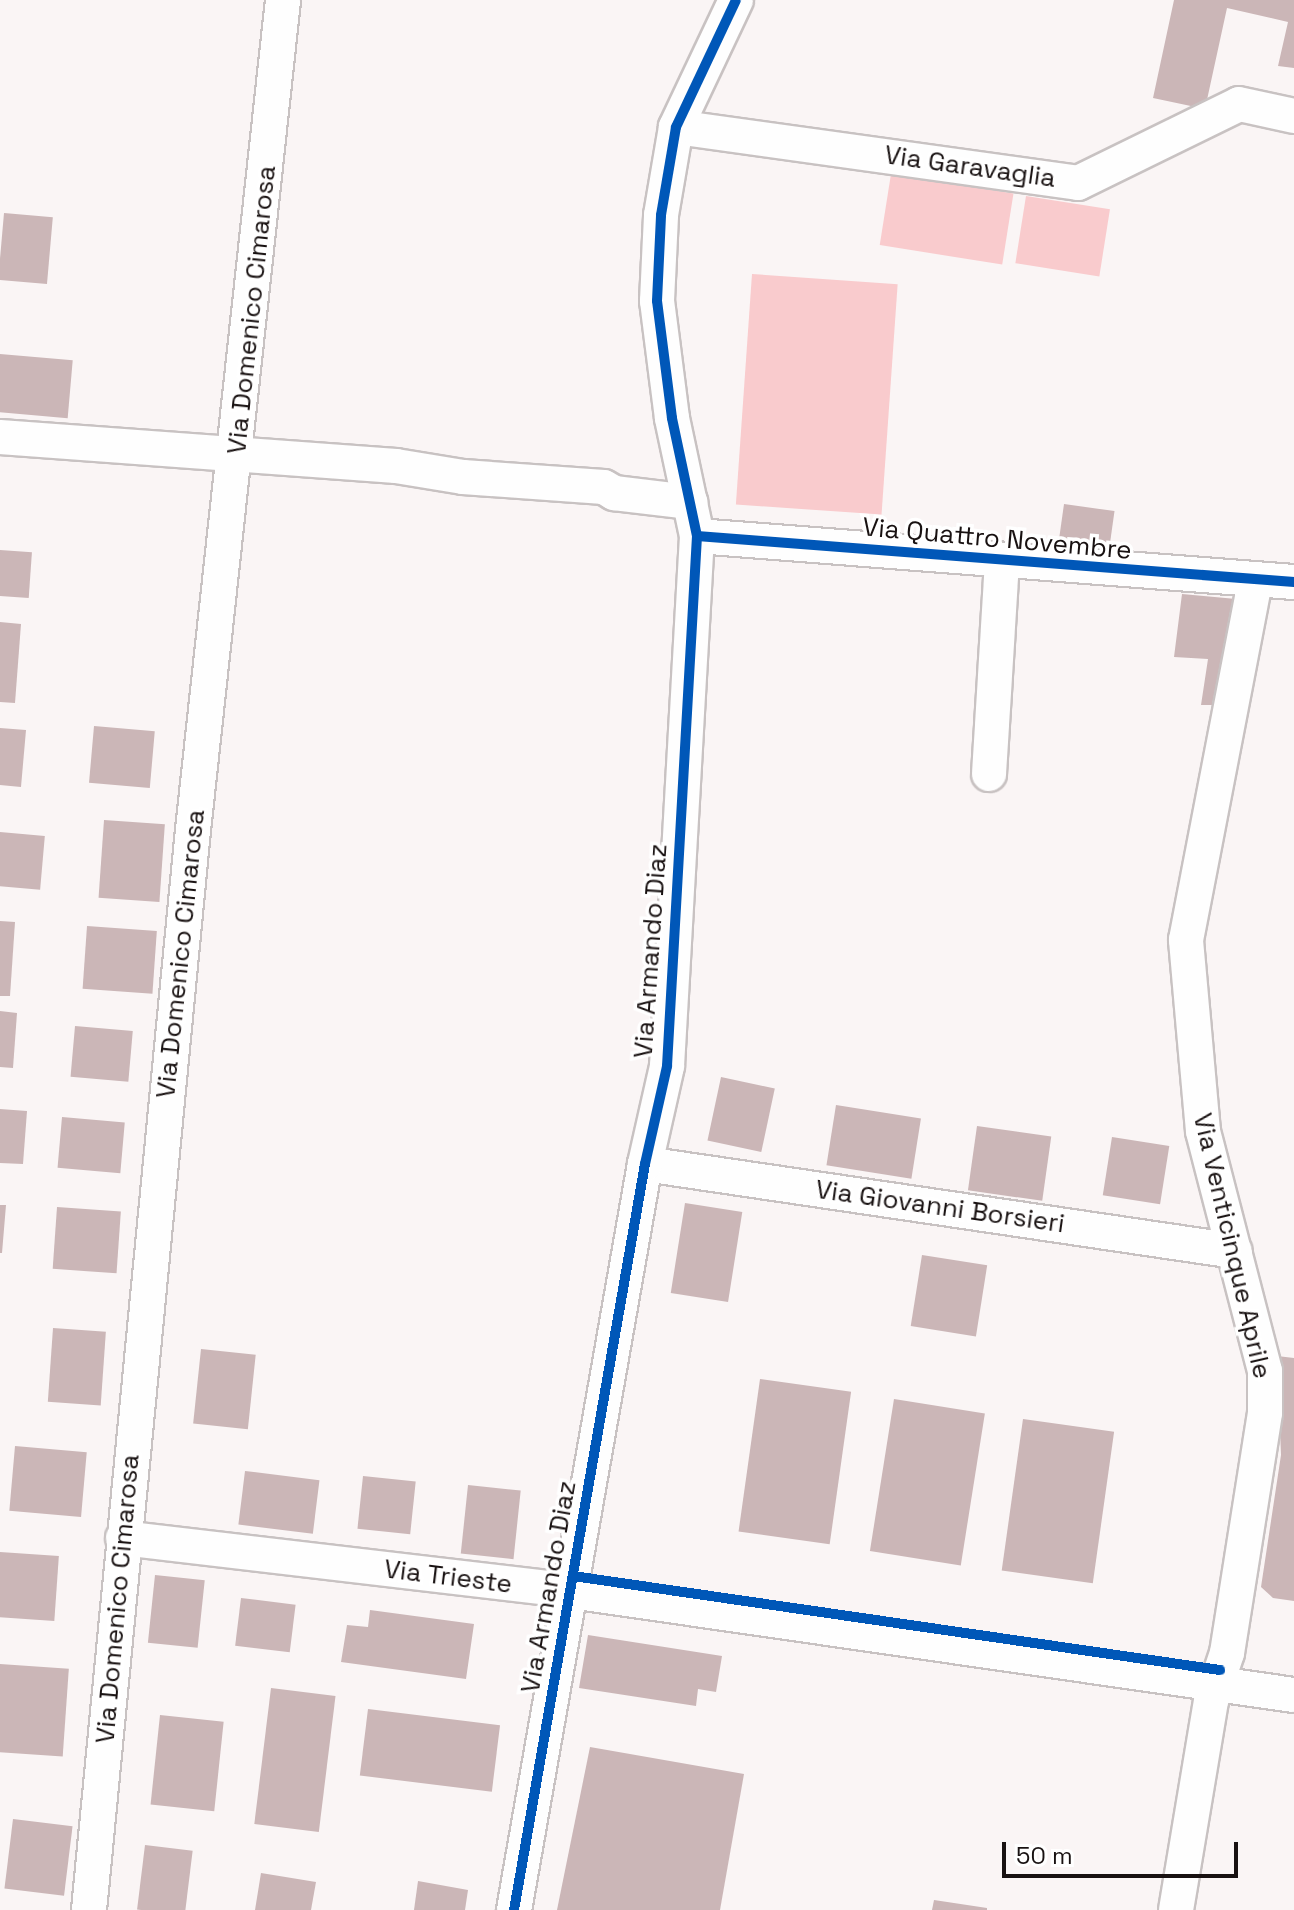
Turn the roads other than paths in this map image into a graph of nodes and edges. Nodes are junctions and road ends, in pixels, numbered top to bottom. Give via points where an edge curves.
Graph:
1 (283, 0) edge
2 (736, 0) edge
3 (1294, 116) edge
4 (676, 127) junction
5 (0, 437) edge
6 (237, 454) junction
7 (690, 502) junction
8 (697, 536) junction
9 (1002, 561) junction
10 (1255, 581) junction
11 (1294, 582) edge
12 (989, 774) dead end
13 (645, 1164) junction
14 (1235, 1251) junction
15 (123, 1538) junction
16 (571, 1591) junction
17 (1215, 1683) junction
18 (1294, 1695) edge
19 (89, 1910) edge
20 (514, 1910) edge
21 (1176, 1910) edge

1 - 6 street, Via Domenico Cimarosa
2 - 4 street, Via Armando Diaz
3 - 4 street, Via Garavaglia via 1239,104 1078,183
4 - 7 street, Via Armando Diaz via 661,215 657,301
5 - 6 street
6 - 7 street via 604,487 614,493
6 - 15 street, Via Domenico Cimarosa via 193,830
7 - 8 street, Via Armando Diaz
8 - 9 street, Via Quattro Novembre
8 - 13 street, Via Armando Diaz via 667,1066
9 - 10 street, Via Quattro Novembre
9 - 12 street
10 - 11 street, Via Quattro Novembre
10 - 14 street, Via Venticinque Aprile via 1186,940 1203,1131
13 - 14 street, Via Giovanni Borsieri
13 - 16 street, Via Armando Diaz
14 - 17 street, Via Venticinque Aprile via 1265,1371 1265,1413 1227,1653
15 - 16 street, Via Trieste
15 - 19 street, Via Domenico Cimarosa
16 - 17 street, Via Trieste
16 - 20 street, Via Armando Diaz
17 - 18 street, Via Trieste
17 - 21 street, Via Venticinque Aprile

